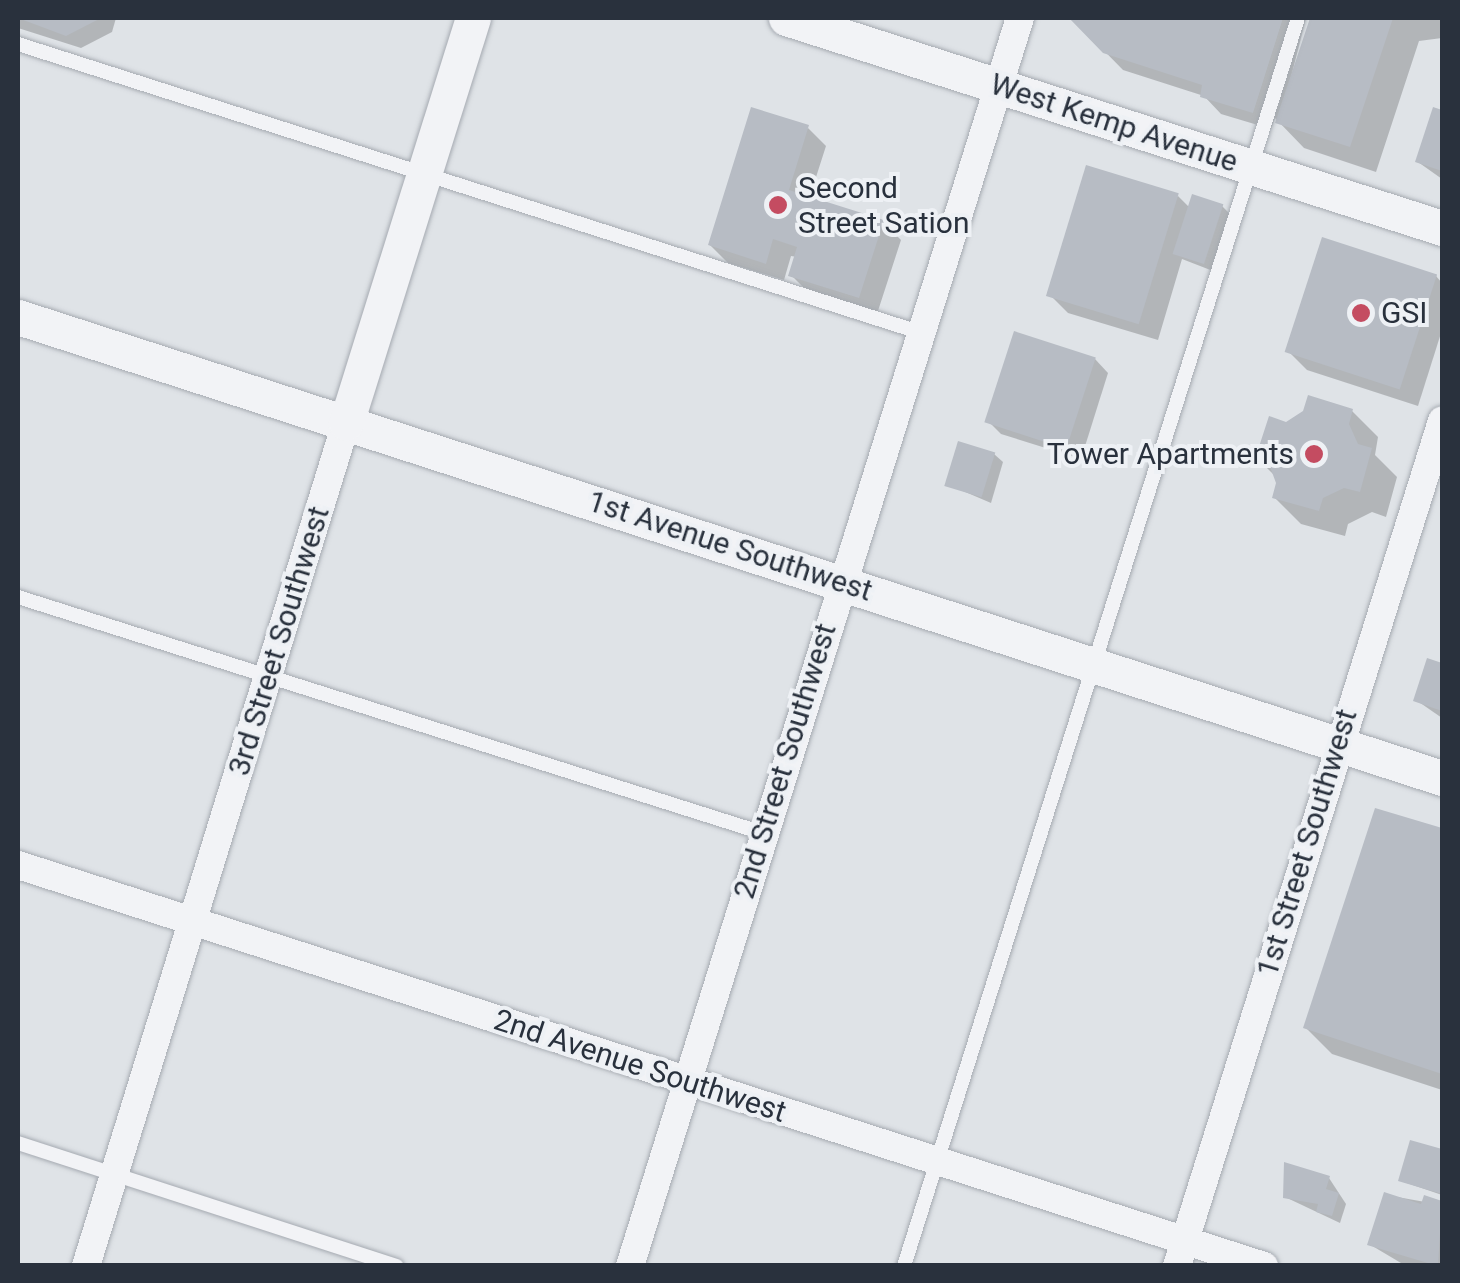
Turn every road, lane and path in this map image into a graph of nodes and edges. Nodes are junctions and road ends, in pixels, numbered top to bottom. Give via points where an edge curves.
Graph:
1 (473, 18) edge
2 (786, 18) edge
3 (1020, 18) edge
4 (1298, 18) edge
5 (18, 44) edge
6 (998, 86) junction
7 (1252, 167) junction
8 (424, 176) junction
9 (1442, 228) edge
10 (18, 317) edge
11 (919, 332) junction
12 (1442, 421) edge
13 (346, 423) junction
14 (840, 581) junction
15 (18, 597) edge
16 (1091, 663) junction
17 (267, 680) junction
18 (1337, 744) junction
19 (1442, 778) edge
20 (763, 833) junction
21 (18, 865) edge
22 (192, 923) junction
23 (688, 1080) junction
24 (18, 1142) edge
25 (936, 1160) junction
26 (114, 1174) junction
27 (1181, 1253) edge
28 (86, 1266) edge
29 (396, 1266) edge
30 (630, 1266) edge
31 (904, 1266) edge
32 (1264, 1266) edge

1 - 8 street, 3rd Street Southwest
2 - 6 street, West Kemp Avenue
3 - 6 street, 2nd Street Southwest
4 - 7 lane
5 - 8 lane
6 - 7 street, West Kemp Avenue
6 - 11 street, 2nd Street Southwest
7 - 9 street, West Kemp Avenue
7 - 16 lane
8 - 11 lane
8 - 13 street, 3rd Street Southwest
10 - 13 street, 1st Avenue Southwest
11 - 14 street, 2nd Street Southwest
12 - 18 street, 1st Street Southwest
13 - 14 street, 1st Avenue Southwest
13 - 17 street, 3rd Street Southwest
14 - 16 street, 1st Avenue Southwest
14 - 20 street, 2nd Street Southwest
15 - 17 lane
16 - 18 street, 1st Avenue Southwest
16 - 25 lane
17 - 20 lane
17 - 22 street, 3rd Street Southwest
18 - 19 street, 1st Avenue Southwest
18 - 27 street, 1st Street Southwest
20 - 23 street, 2nd Street Southwest
21 - 22 street, 2nd Avenue Southwest
22 - 23 street, 2nd Avenue Southwest
22 - 26 street, 3rd Street Southwest
23 - 25 street, 2nd Avenue Southwest
23 - 30 street, 2nd Street Southwest
24 - 26 lane
25 - 27 street, 2nd Avenue Southwest
25 - 31 lane
26 - 28 street, 3rd Street Southwest
26 - 29 lane
27 - 32 street, 2nd Avenue Southwest

